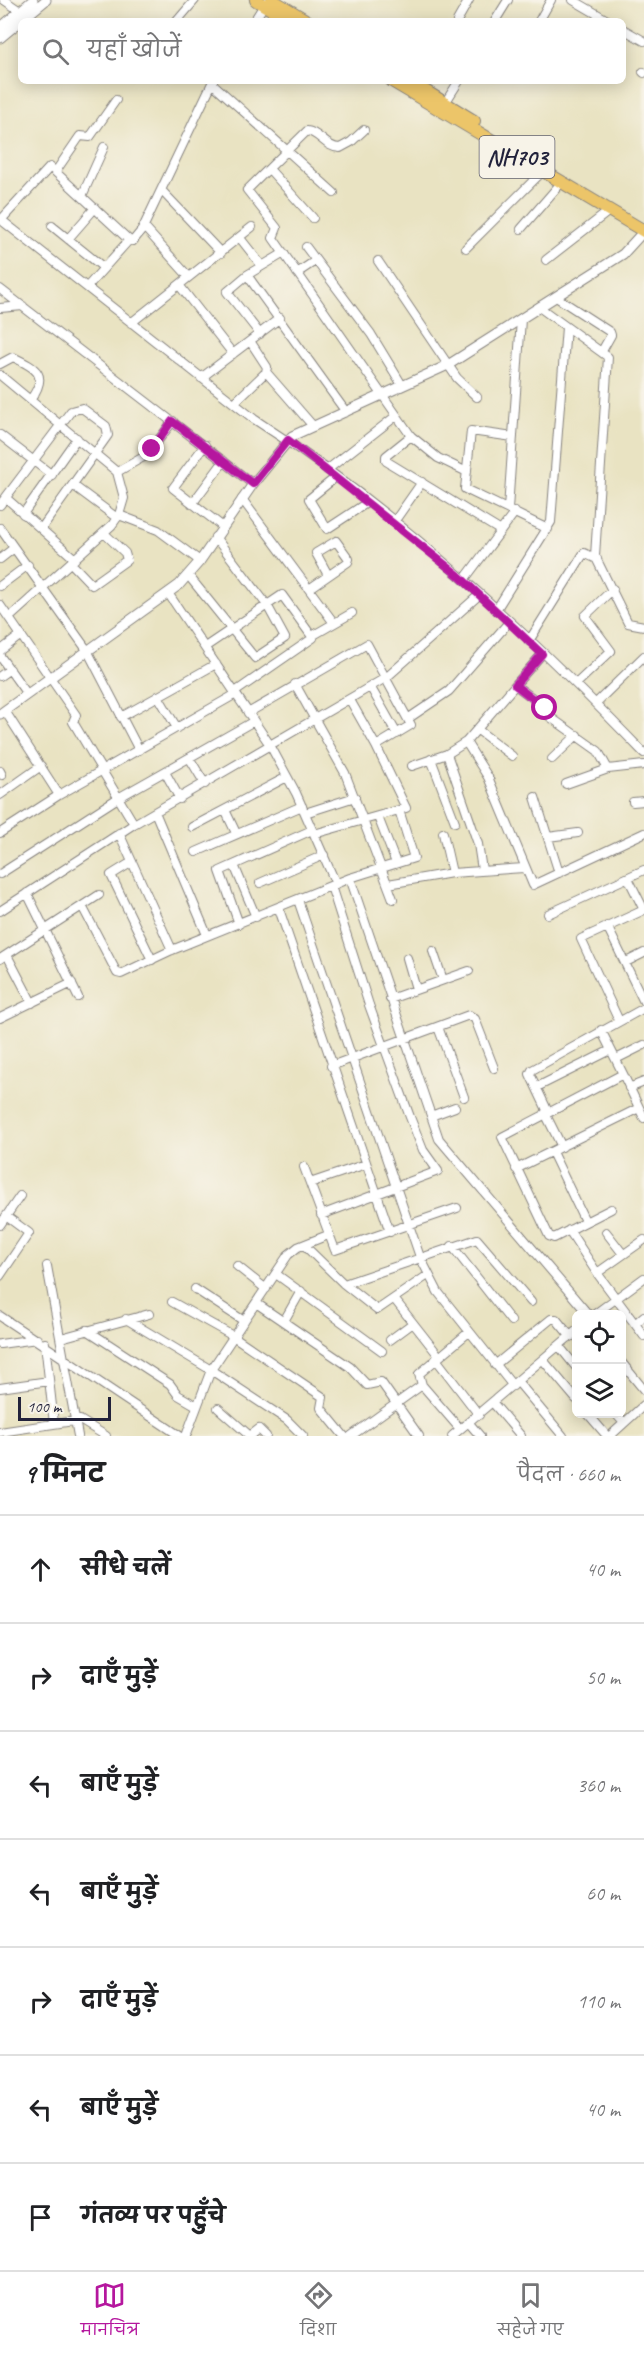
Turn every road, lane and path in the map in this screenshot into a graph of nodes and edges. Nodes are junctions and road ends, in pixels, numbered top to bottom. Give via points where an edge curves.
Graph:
1 (4, 0) edge
2 (33, 0) edge
3 (46, 0) edge
4 (195, 0) edge
5 (469, 0) edge
6 (508, 0) edge
7 (551, 0) edge
8 (265, 1) edge
9 (577, 1) edge
10 (20, 11) junction
11 (24, 18) edge
12 (180, 18) edge
13 (256, 18) edge
14 (287, 18) edge
15 (301, 18) edge
16 (459, 18) edge
17 (497, 18) edge
18 (541, 18) edge
19 (604, 18) edge
20 (18, 23) edge
21 (0, 28) edge
22 (626, 31) edge
23 (0, 38) edge
24 (644, 41) edge
25 (212, 84) edge
26 (215, 84) edge
27 (397, 84) edge
28 (417, 84) edge
29 (457, 84) edge
30 (116, 100) dead end
31 (445, 103) junction
32 (364, 130) dead end
33 (104, 147) dead end
34 (289, 150) junction
35 (270, 170) junction
36 (56, 171) junction
37 (542, 172) junction
38 (561, 183) junction
39 (162, 191) junction
40 (334, 193) dead end
41 (82, 196) junction
42 (95, 208) junction
43 (609, 211) junction
44 (313, 218) dead end
45 (1, 219) edge
46 (644, 222) edge
47 (52, 226) dead end
48 (144, 227) junction
49 (252, 227) dead end
50 (520, 229) dead end
51 (644, 231) edge
52 (240, 238) junction
53 (68, 239) junction
54 (129, 240) junction
55 (306, 247) dead end
56 (466, 248) dead end
57 (220, 253) junction
58 (284, 253) junction
59 (546, 260) dead end
60 (315, 261) junction
61 (378, 261) dead end
62 (262, 266) junction
63 (104, 268) junction
64 (297, 273) junction
65 (247, 275) junction
66 (189, 277) junction
67 (179, 285) junction
68 (87, 287) junction
69 (0, 289) edge
70 (556, 297) junction
71 (23, 306) junction
72 (539, 307) junction
73 (0, 308) edge
74 (280, 318) junction
75 (521, 318) junction
76 (132, 322) junction
77 (566, 327) junction
78 (260, 334) junction
79 (250, 341) junction
80 (602, 351) junction
81 (233, 354) junction
82 (0, 364) edge
83 (448, 365) junction
84 (266, 372) junction
85 (0, 375) edge
86 (201, 378) junction
87 (402, 385) junction
88 (383, 394) junction
89 (477, 398) dead end
90 (31, 399) junction
91 (234, 403) junction
92 (346, 412) junction
93 (396, 416) junction
94 (172, 421) junction
95 (61, 424) junction
96 (313, 426) junction
97 (0, 435) edge
98 (411, 436) junction
99 (513, 437) junction
100 (77, 438) junction
101 (288, 440) junction
102 (205, 446) junction
103 (97, 453) junction
104 (33, 461) junction
105 (224, 461) junction
106 (327, 470) junction
107 (117, 472) junction
108 (467, 472) junction
109 (52, 475) junction
110 (336, 477) junction
111 (422, 482) junction
112 (253, 484) junction
113 (74, 486) junction
114 (242, 499) junction
115 (3, 502) edge
116 (368, 502) junction
117 (192, 504) junction
118 (511, 510) junction
119 (23, 514) junction
120 (118, 517) junction
121 (394, 522) junction
122 (223, 527) junction
123 (41, 529) junction
124 (548, 529) junction
125 (1, 530) edge
126 (501, 531) junction
127 (104, 533) junction
128 (215, 537) junction
129 (14, 548) junction
130 (0, 559) edge
131 (597, 559) junction
132 (73, 561) junction
133 (200, 561) junction
134 (28, 565) junction
135 (188, 575) junction
136 (328, 575) junction
137 (464, 580) junction
138 (0, 586) edge
139 (43, 587) junction
140 (309, 589) junction
141 (613, 589) junction
142 (168, 593) junction
143 (478, 595) junction
144 (0, 605) edge
145 (267, 605) junction
146 (496, 610) junction
147 (352, 613) dead end
148 (9, 618) junction
149 (508, 622) junction
150 (334, 623) junction
151 (644, 626) edge
152 (232, 629) junction
153 (21, 635) junction
154 (312, 636) junction
155 (529, 641) junction
156 (205, 647) junction
157 (87, 650) junction
158 (0, 651) edge
159 (542, 654) junction
160 (0, 656) edge
161 (644, 656) edge
162 (216, 663) junction
163 (10, 669) junction
164 (0, 676) edge
165 (51, 677) junction
166 (387, 677) junction
167 (295, 684) junction
168 (576, 684) junction
169 (515, 685) junction
170 (371, 688) junction
171 (235, 693) junction
172 (27, 694) junction
173 (158, 696) junction
174 (350, 700) junction
175 (596, 703) junction
176 (2, 713) edge
177 (248, 713) junction
178 (121, 717) junction
179 (409, 718) junction
180 (316, 719) junction
181 (254, 721) junction
182 (177, 728) junction
183 (478, 730) junction
184 (397, 734) junction
185 (577, 735) junction
186 (466, 742) junction
187 (270, 746) junction
188 (376, 746) junction
189 (139, 750) junction
190 (644, 753) edge
191 (447, 754) junction
192 (512, 756) dead end
193 (190, 759) junction
194 (431, 759) junction
195 (552, 759) dead end
196 (644, 765) edge
197 (41, 766) junction
198 (412, 766) dead end
199 (608, 769) junction
200 (102, 772) junction
201 (165, 772) junction
202 (287, 777) junction
203 (205, 784) junction
204 (566, 784) dead end
205 (0, 795) edge
206 (59, 795) junction
207 (355, 797) junction
208 (535, 797) dead end
209 (118, 798) junction
210 (180, 799) junction
211 (644, 801) edge
212 (633, 802) dead end
213 (225, 810) junction
214 (304, 810) junction
215 (399, 810) junction
216 (155, 812) junction
217 (378, 817) junction
218 (364, 820) junction
219 (455, 822) dead end
220 (134, 824) junction
221 (192, 827) dead end
222 (1, 829) edge
223 (313, 832) junction
224 (119, 833) junction
225 (236, 833) junction
226 (443, 833) dead end
227 (578, 833) dead end
228 (644, 833) edge
229 (548, 837) junction
230 (196, 852) dead end
231 (324, 855) junction
232 (132, 862) junction
233 (396, 863) junction
234 (234, 865) junction
235 (382, 867) junction
236 (524, 868) junction
237 (482, 870) junction
238 (644, 870) edge
239 (452, 873) junction
240 (559, 873) junction
241 (0, 874) edge
242 (350, 878) junction
243 (628, 878) junction
244 (260, 883) dead end
245 (388, 884) junction
246 (333, 885) junction
247 (27, 893) junction
248 (99, 895) dead end
249 (393, 898) dead end
250 (298, 900) junction
251 (82, 906) junction
252 (279, 909) junction
253 (644, 910) edge
254 (0, 911) edge
255 (548, 914) dead end
256 (256, 917) junction
257 (239, 924) junction
258 (607, 926) junction
259 (45, 929) junction
260 (207, 935) junction
261 (172, 950) junction
262 (433, 951) dead end
263 (644, 953) edge
264 (3, 957) edge
265 (407, 958) dead end
266 (152, 960) junction
267 (626, 962) junction
268 (469, 970) dead end
269 (443, 980) junction
270 (72, 983) junction
271 (416, 989) junction
272 (78, 997) dead end
273 (390, 999) junction
274 (644, 1002) edge
275 (32, 1003) junction
276 (644, 1008) edge
277 (0, 1018) edge
278 (619, 1021) junction
279 (438, 1027) junction
280 (601, 1030) junction
281 (404, 1040) junction
282 (644, 1045) edge
283 (385, 1047) junction
284 (611, 1050) junction
285 (351, 1059) junction
286 (615, 1059) junction
287 (331, 1066) junction
288 (494, 1068) dead end
289 (623, 1074) junction
290 (644, 1082) edge
291 (537, 1087) junction
292 (629, 1088) junction
293 (464, 1097) dead end
294 (455, 1107) dead end
295 (639, 1108) junction
296 (547, 1112) junction
297 (430, 1116) junction
298 (644, 1117) edge
299 (562, 1147) junction
300 (552, 1152) junction
301 (366, 1164) junction
302 (304, 1167) dead end
303 (516, 1169) junction
304 (310, 1183) junction
305 (397, 1187) junction
306 (377, 1195) junction
307 (20, 1196) dead end
308 (457, 1208) dead end
309 (611, 1209) dead end
310 (321, 1215) junction
311 (6, 1216) junction
312 (585, 1221) junction
313 (0, 1225) edge
314 (409, 1225) junction
315 (568, 1230) junction
316 (390, 1232) junction
317 (606, 1232) dead end
318 (328, 1235) junction
319 (644, 1240) edge
320 (304, 1245) junction
321 (452, 1246) junction
322 (622, 1254) junction
323 (420, 1257) junction
324 (46, 1266) dead end
325 (237, 1266) dead end
326 (597, 1273) junction
327 (276, 1274) junction
328 (428, 1275) junction
329 (0, 1276) edge
330 (644, 1278) edge
331 (344, 1284) junction
332 (195, 1289) dead end
333 (266, 1289) junction
334 (301, 1291) junction
335 (615, 1298) junction
336 (395, 1300) junction
337 (172, 1302) dead end
338 (531, 1302) dead end
339 (256, 1303) junction
340 (585, 1310) edge
341 (600, 1310) edge
342 (148, 1314) dead end
343 (0, 1316) edge
344 (644, 1316) edge
345 (126, 1319) junction
346 (244, 1321) junction
347 (284, 1321) junction
348 (511, 1321) dead end
349 (413, 1323) junction
350 (635, 1324) junction
351 (87, 1330) junction
352 (469, 1332) junction
353 (572, 1332) edge
354 (233, 1336) junction
355 (572, 1336) edge
356 (644, 1336) edge
357 (61, 1338) junction
358 (37, 1339) junction
359 (390, 1340) dead end
360 (45, 1343) junction
361 (0, 1344) edge
362 (559, 1346) junction
363 (382, 1351) dead end
364 (65, 1357) junction
365 (438, 1357) junction
366 (543, 1360) junction
367 (574, 1364) edge
368 (622, 1364) edge
369 (495, 1365) junction
370 (211, 1370) junction
371 (50, 1381) junction
372 (422, 1384) junction
373 (515, 1384) junction
374 (0, 1388) edge
375 (644, 1390) edge
376 (572, 1394) edge
377 (396, 1403) junction
378 (493, 1403) junction
379 (644, 1405) edge
380 (197, 1406) junction
381 (218, 1408) dead end
382 (479, 1414) junction
383 (593, 1418) edge
384 (620, 1418) edge
385 (75, 1420) junction
386 (469, 1423) junction
387 (624, 1423) junction
388 (54, 1424) junction
389 (165, 1427) junction
390 (460, 1429) junction
391 (0, 1432) edge
392 (31, 1432) edge
393 (78, 1436) edge
394 (106, 1436) edge
395 (159, 1436) edge
396 (180, 1436) edge
397 (186, 1436) edge
398 (250, 1436) edge
399 (266, 1436) edge
400 (303, 1436) edge
401 (344, 1436) edge
402 (351, 1436) edge
403 (419, 1436) edge
404 (452, 1436) edge
405 (480, 1436) edge
406 (521, 1436) edge
407 (563, 1436) edge
408 (609, 1436) edge

1 - 10 street
2 - 10 street
3 - 11 street
4 - 12 street
5 - 16 street
6 - 17 street
7 - 18 street
8 - 13 street
8 - 14 highway
8 - 15 highway
9 - 19 street
10 - 21 street
20 - 23 street
22 - 24 street
25 - 39 street
26 - 34 street
27 - 37 highway, NH703
28 - 31 highway, NH703
29 - 31 street
30 - 36 street via 90,137 80,136
31 - 46 highway, NH703
32 - 34 street via 340,148 309,130
33 - 41 street
34 - 35 street
34 - 40 street
35 - 44 street
35 - 58 street via 247,190 277,228 273,238
36 - 41 street
36 - 45 street via 48,168
37 - 38 highway, NH703
37 - 56 street
38 - 43 highway, NH703
38 - 50 street
39 - 48 street
39 - 57 street
41 - 42 street
42 - 53 street
42 - 54 street
43 - 51 highway, NH703
43 - 59 street
45 - 68 street
47 - 53 street
48 - 54 street via 133,241
48 - 66 street
49 - 52 street
51 - 70 street via 623,254
52 - 57 street
52 - 62 street
53 - 63 street
54 - 63 street
55 - 60 street
57 - 66 street
58 - 62 street
58 - 64 street
60 - 64 street
60 - 87 street via 371,334
61 - 83 street
62 - 65 street
63 - 68 street
64 - 88 street
65 - 74 street
65 - 78 street via 227,292
66 - 67 street
67 - 76 street
67 - 81 street
68 - 76 street
69 - 71 street
70 - 72 street
70 - 80 street via 610,332
71 - 73 street
71 - 94 street
72 - 75 street
72 - 77 street
74 - 78 street
74 - 92 street
75 - 83 street
75 - 99 street
76 - 86 street
77 - 80 street
77 - 124 street via 552,518
78 - 79 street
79 - 81 street
79 - 84 street via 267,367
80 - 131 street via 608,361
81 - 86 street
82 - 90 street via 13,357 37,372 40,386
83 - 87 street
83 - 89 street
84 - 91 street
84 - 96 street
85 - 90 street
86 - 91 street
87 - 88 street
88 - 92 street
88 - 93 street
90 - 95 street
91 - 101 street
92 - 96 street
93 - 98 street
93 - 106 street
94 - 102 street
94 - 107 street via 147,455
95 - 100 street
95 - 103 street via 78,407 106,426 108,435
95 - 104 street
96 - 101 street
97 - 104 street
98 - 108 street via 438,458
98 - 111 street via 385,459
99 - 108 street via 471,431
99 - 118 street
100 - 103 street
100 - 109 street
101 - 106 street
101 - 112 street
102 - 105 street
102 - 117 street via 173,488
103 - 107 street
103 - 113 street
104 - 109 street
104 - 115 street
105 - 112 street
105 - 117 street
106 - 110 street
107 - 120 street via 124,489
108 - 118 street via 467,491
109 - 119 street
110 - 116 street
110 - 116 street via 309,499 327,529
111 - 121 street
111 - 126 street
112 - 114 street
113 - 120 street
113 - 123 street
114 - 122 street
114 - 140 street
115 - 119 street
116 - 121 street
117 - 122 street
118 - 124 street
118 - 126 street
119 - 123 street
120 - 127 street
120 - 133 street via 159,530
121 - 137 street
122 - 128 street
123 - 132 street
124 - 146 street
125 - 129 street
126 - 137 street
127 - 132 street
127 - 132 street via 125,553 127,560 92,585
128 - 133 street
128 - 145 street
129 - 130 street
129 - 134 street
131 - 141 street
131 - 155 street via 584,553
132 - 139 street
133 - 135 street
134 - 138 street
134 - 139 street
135 - 142 street
135 - 152 street
136 - 136 street via 349,561 336,541 316,553
136 - 140 street
137 - 143 street
139 - 148 street
139 - 157 street
140 - 150 street
141 - 151 street via 629,624
141 - 168 street via 585,616 611,651
142 - 156 street
142 - 157 street
143 - 146 street
143 - 166 street
144 - 148 street
145 - 152 street
145 - 152 street via 285,638 255,658
145 - 154 street via 282,595
146 - 149 street
147 - 150 street
148 - 153 street
149 - 155 street
149 - 179 street via 449,691
150 - 154 street
152 - 156 street
153 - 158 street
153 - 165 street
154 - 171 street
155 - 159 street
156 - 162 street
157 - 165 street
157 - 178 street
159 - 168 street
159 - 169 street
160 - 163 street
161 - 175 street
162 - 171 street
162 - 173 street
163 - 164 street
163 - 172 street
165 - 172 street
165 - 200 street via 76,715 73,722
166 - 167 street via 367,644
166 - 170 street
166 - 179 street
167 - 177 street
167 - 180 street
168 - 175 street
169 - 183 street
169 - 185 street via 545,707 543,712
170 - 174 street
170 - 184 street
171 - 177 street
171 - 182 street
172 - 176 street
173 - 178 street
173 - 182 street
174 - 180 street
174 - 188 street
175 - 190 street
176 - 197 street
177 - 181 street
178 - 189 street
179 - 184 street via 410,726
180 - 187 street
180 - 207 street
181 - 187 street
181 - 193 street
182 - 189 street
183 - 186 street
183 - 192 street
184 - 188 street
185 - 195 street
185 - 199 street via 601,754
186 - 191 street
186 - 236 street via 488,777
187 - 202 street
187 - 203 street
188 - 215 street via 406,806
189 - 200 street
191 - 194 street
191 - 237 street via 478,844
193 - 201 street
193 - 203 street
194 - 198 street
194 - 219 street
196 - 199 street
197 - 205 street
197 - 206 street
199 - 204 street
200 - 206 street
200 - 209 street
201 - 209 street
201 - 210 street
202 - 213 street
202 - 214 street
203 - 210 street
206 - 222 street
207 - 214 street
207 - 218 street
208 - 229 street
209 - 220 street
209 - 241 street
210 - 216 street
211 - 212 street
213 - 221 street
213 - 225 street
214 - 223 street
214 - 225 street
215 - 217 street
215 - 233 street via 415,856
216 - 220 street
216 - 260 street
217 - 218 street
217 - 233 street
218 - 223 street
218 - 235 street
220 - 224 street
223 - 231 street
223 - 234 street
224 - 232 street
224 - 247 street
225 - 230 street
226 - 239 street
227 - 229 street
228 - 240 street
229 - 240 street
231 - 244 street
231 - 246 street
232 - 261 street
232 - 266 street via 111,875
233 - 235 street
234 - 256 street
234 - 257 street via 220,873
235 - 242 street
235 - 245 street
236 - 237 street
236 - 240 street via 533,885
237 - 239 street
238 - 243 street
239 - 245 street
242 - 246 street
242 - 273 street
243 - 253 street
243 - 255 street
245 - 249 street
246 - 250 street
246 - 283 street
247 - 254 street
247 - 259 street
248 - 251 street
250 - 252 street
250 - 285 street
251 - 259 street
251 - 266 street via 117,973
252 - 256 street
252 - 287 street
253 - 258 street
256 - 257 street
257 - 260 street
258 - 267 street
258 - 278 street via 581,941
259 - 264 street
259 - 270 street
260 - 261 street
261 - 266 street
262 - 269 street
263 - 267 street
264 - 275 street
265 - 271 street
267 - 274 street
268 - 269 street
269 - 271 street
270 - 272 street
270 - 275 street
271 - 273 street
273 - 281 street
275 - 277 street
276 - 278 street
278 - 280 street
279 - 281 street
279 - 288 street via 472,1015
279 - 293 street
280 - 284 street
280 - 291 street via 532,1070 530,1074
281 - 283 street
281 - 297 street
282 - 286 street
283 - 285 street
283 - 305 street via 423,1150 438,1171
284 - 286 street
284 - 291 street
285 - 287 street
285 - 305 street
286 - 289 street
287 - 301 street
289 - 292 street
289 - 296 street
290 - 292 street
291 - 296 street
292 - 295 street
294 - 297 street
295 - 298 street
295 - 299 street
296 - 299 street
296 - 303 street via 502,1137
297 - 340 street via 443,1146
299 - 300 street
300 - 303 street
300 - 312 street
301 - 304 street
301 - 306 street
302 - 304 street
303 - 315 street via 549,1236 554,1238
304 - 310 street
305 - 306 street
305 - 314 street
306 - 310 street
306 - 316 street
307 - 311 street
308 - 314 street
309 - 312 street
310 - 318 street
311 - 313 street
311 - 329 street via 29,1233
312 - 315 street
314 - 316 street
314 - 323 street
315 - 326 street
316 - 318 street via 337,1250
317 - 322 street
318 - 320 street
319 - 322 street
320 - 327 street via 292,1250
320 - 331 street
321 - 323 street
321 - 338 street via 477,1239
321 - 348 street
322 - 326 street
323 - 328 street
323 - 331 street
324 - 357 street
325 - 333 street
326 - 335 street
327 - 333 street
327 - 334 street
328 - 336 street
328 - 352 street
330 - 335 street
331 - 336 street via 374,1309 382,1309
332 - 346 street
333 - 339 street
334 - 347 street
334 - 363 street
335 - 341 street
335 - 350 street
336 - 349 street
337 - 354 street
339 - 346 street
339 - 347 street
342 - 345 street
343 - 358 street
344 - 350 street
345 - 351 street
345 - 370 street
346 - 354 street
347 - 377 street via 350,1367 367,1385 381,1382
349 - 359 street
349 - 365 street
350 - 356 street
351 - 357 street
351 - 380 street
352 - 365 street
352 - 369 street
353 - 369 street via 551,1319
354 - 370 street
354 - 401 street via 323,1397 321,1408
355 - 362 street
357 - 364 street
358 - 360 street
358 - 361 street
360 - 364 street
360 - 371 street
362 - 366 street
362 - 367 street
364 - 385 street
364 - 389 street
365 - 372 street via 419,1374
365 - 382 street
366 - 373 street
366 - 376 street
368 - 375 street
369 - 373 street
370 - 380 street
370 - 400 street via 286,1420
371 - 374 street
371 - 388 street
372 - 377 street
372 - 390 street
373 - 378 street
373 - 407 street
377 - 402 street
377 - 403 street
378 - 382 street
378 - 406 street
379 - 387 street
380 - 397 street
381 - 398 street
382 - 386 street
383 - 408 street
384 - 387 street
385 - 388 street
385 - 393 street
385 - 394 street
386 - 390 street
386 - 405 street
387 - 408 street
388 - 392 street
389 - 395 street
389 - 396 street
390 - 404 street
391 - 392 street
398 - 399 street via 259,1430

